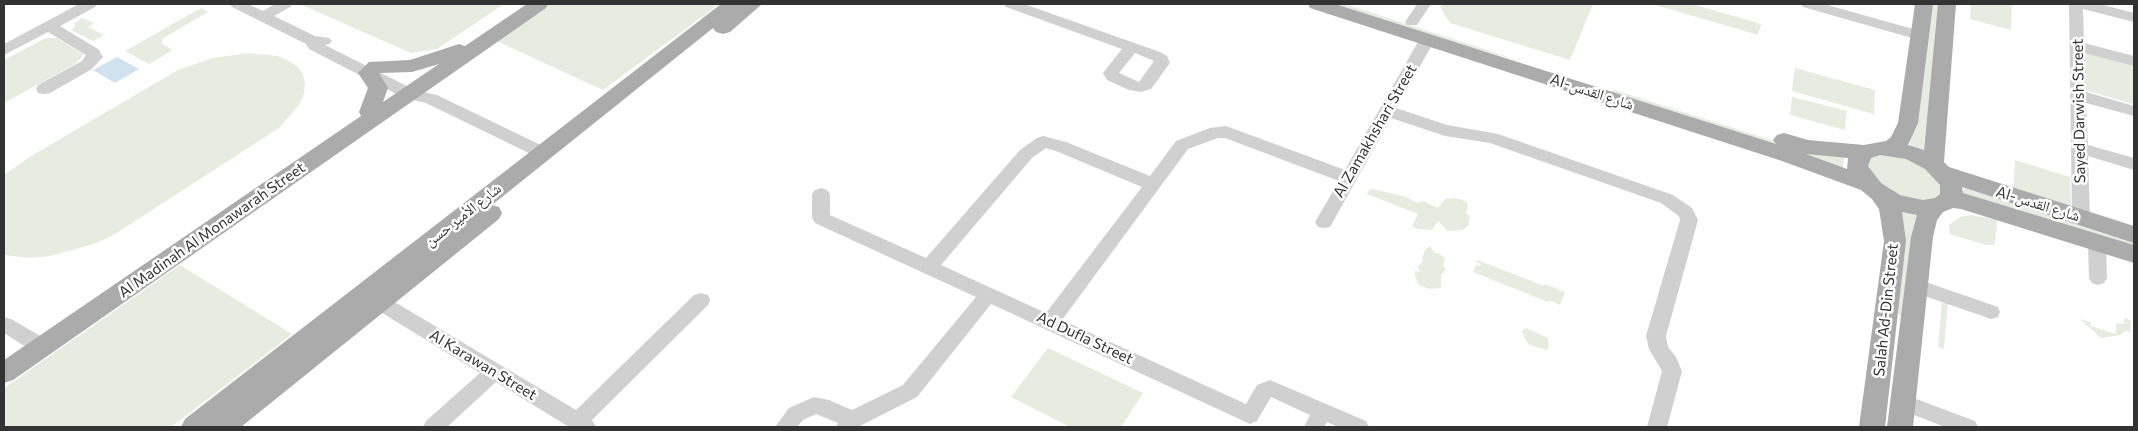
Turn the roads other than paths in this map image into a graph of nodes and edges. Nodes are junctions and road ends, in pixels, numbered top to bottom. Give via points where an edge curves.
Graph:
1 (90, 4) edge
2 (237, 4) edge
3 (285, 4) edge
4 (529, 4) edge
5 (539, 4) edge
6 (732, 4) edge
7 (753, 4) edge
8 (1011, 4) edge
9 (1317, 4) edge
10 (1357, 4) edge
11 (1424, 4) edge
12 (1808, 4) edge
13 (1924, 4) edge
14 (1947, 4) edge
15 (2076, 4) edge
16 (2083, 4) edge
17 (263, 16) junction
18 (2134, 17) edge
19 (1412, 22) junction
20 (48, 26) junction
21 (1920, 35) junction
22 (1427, 40) junction
23 (2077, 46) junction
24 (1132, 47) dead end
25 (4, 50) edge
26 (459, 50) junction
27 (2134, 61) edge
28 (1533, 66) junction
29 (372, 70) junction
30 (1558, 74) junction
31 (654, 75) junction
32 (44, 89) dead end
33 (414, 90) junction
34 (2078, 95) junction
35 (1387, 111) junction
36 (2134, 111) edge
37 (369, 112) junction
38 (1890, 148) junction
39 (2079, 148) junction
40 (1864, 152) junction
41 (543, 153) junction
42 (2134, 164) edge
43 (1938, 168) junction
44 (1349, 178) junction
45 (1152, 184) junction
46 (1874, 189) junction
47 (821, 194) dead end
48 (1942, 203) junction
49 (2081, 218) junction
50 (1324, 222) dead end
51 (2134, 235) edge
52 (2097, 242) junction
53 (2134, 254) edge
54 (930, 266) junction
55 (2098, 278) dead end
56 (1917, 286) junction
57 (989, 294) junction
58 (701, 300) dead end
59 (381, 303) junction
60 (1991, 312) dead end
61 (1050, 322) junction
62 (4, 324) edge
63 (37, 344) junction
64 (4, 361) edge
65 (1880, 369) junction
66 (494, 372) junction
67 (4, 374) edge
68 (1904, 390) junction
69 (237, 404) junction
70 (1318, 419) edge
71 (1247, 421) edge
72 (581, 424) edge
73 (849, 424) edge
74 (194, 427) edge
75 (222, 427) edge
76 (433, 427) edge
77 (785, 427) edge
78 (1359, 427) edge
79 (1657, 427) edge
80 (1872, 427) edge
81 (1900, 427) edge
82 (1968, 427) edge

1 - 20 street
2 - 17 street
3 - 17 street
4 - 26 main road
5 - 33 main road
6 - 31 main road, شارع الأمير حسن
7 - 31 main road, شارع الأمير حسن
8 - 24 street
9 - 22 main road, Al-شارع القدس
10 - 19 main road, Al-شارع القدس
11 - 19 street
12 - 21 street
13 - 21 main road
14 - 43 main road
15 - 23 street, Sayed Darwish Street
16 - 18 street
17 - 29 street via 313,41 314,46
19 - 28 main road, Al-شارع القدس
20 - 25 street
20 - 32 street via 93,52 95,57 87,65
21 - 38 main road via 1908,123 1900,141
22 - 28 main road, Al-شارع القدس
22 - 35 street, Al Zamakhshari Street
23 - 27 street
23 - 34 street, Sayed Darwish Street
26 - 29 main road via 412,66
26 - 33 main road
28 - 30 main road, Al-شارع القدس
29 - 33 street
29 - 37 main road via 378,88
30 - 40 main road, Al-شارع القدس via 1808,147
30 - 46 main road, Al-شارع القدس
31 - 41 main road, شارع الأمير حسن
31 - 59 main road, شارع الأمير حسن
33 - 37 main road, Al Madinah Al Monawarah Street
33 - 41 street
33 - 63 main road, Al Madinah Al Monawarah Street
34 - 36 street
34 - 39 street, Sayed Darwish Street
35 - 44 street, Al Zamakhshari Street
35 - 79 street via 1445,130 1492,138 1667,199 1683,208 1689,220 1656,336 1659,349 1672,371
37 - 63 main road, Al Madinah Al Monawarah Street
38 - 40 main road, Al-شارع القدس
38 - 43 main road, Al-شارع القدس via 1912,153
39 - 42 street
39 - 49 street, Sayed Darwish Street
40 - 46 main road, Salah Ad-Din Street via 1857,166
41 - 69 main road, شارع الأمير حسن
43 - 48 main road via 1950,182 1952,192
43 - 49 main road, Al-شارع القدس
44 - 45 street via 1222,131 1182,145
44 - 50 street, Al Zamakhshari Street
45 - 54 street via 1053,143 1043,142 1026,154
45 - 61 street
46 - 48 main road, Al-شارع القدس via 1909,206
46 - 65 main road, Salah Ad-Din Street via 1890,207 1895,242
47 - 54 street, Ad Dufla Street via 821,218
48 - 52 main road, Al-شارع القدس via 1962,201
48 - 56 main road, Salah Ad-Din Street via 1926,218
49 - 51 main road, Al-شارع القدس
52 - 53 main road, Al-شارع القدس
52 - 55 street
54 - 57 street, Ad Dufla Street
56 - 60 street
56 - 68 main road, Salah Ad-Din Street
57 - 61 street, Ad Dufla Street
57 - 73 street via 910,391
58 - 72 street
59 - 66 street, Al Karawan Street
59 - 69 main road, شارع الأمير حسن
61 - 71 street, Ad Dufla Street
62 - 63 street
63 - 64 main road, Al Madinah Al Monawarah Street
63 - 67 main road, Al Madinah Al Monawarah Street
65 - 68 main road
65 - 80 main road, Salah Ad-Din Street
66 - 72 street, Al Karawan Street
66 - 76 street
68 - 81 main road, Salah Ad-Din Street
68 - 82 street
69 - 74 main road, شارع الأمير حسن
69 - 75 main road, شارع الأمير حسن
70 - 71 street, Ad Dufla Street via 1267,388
70 - 78 street, Ad Dufla Street
73 - 77 street via 822,406 814,405 796,414

